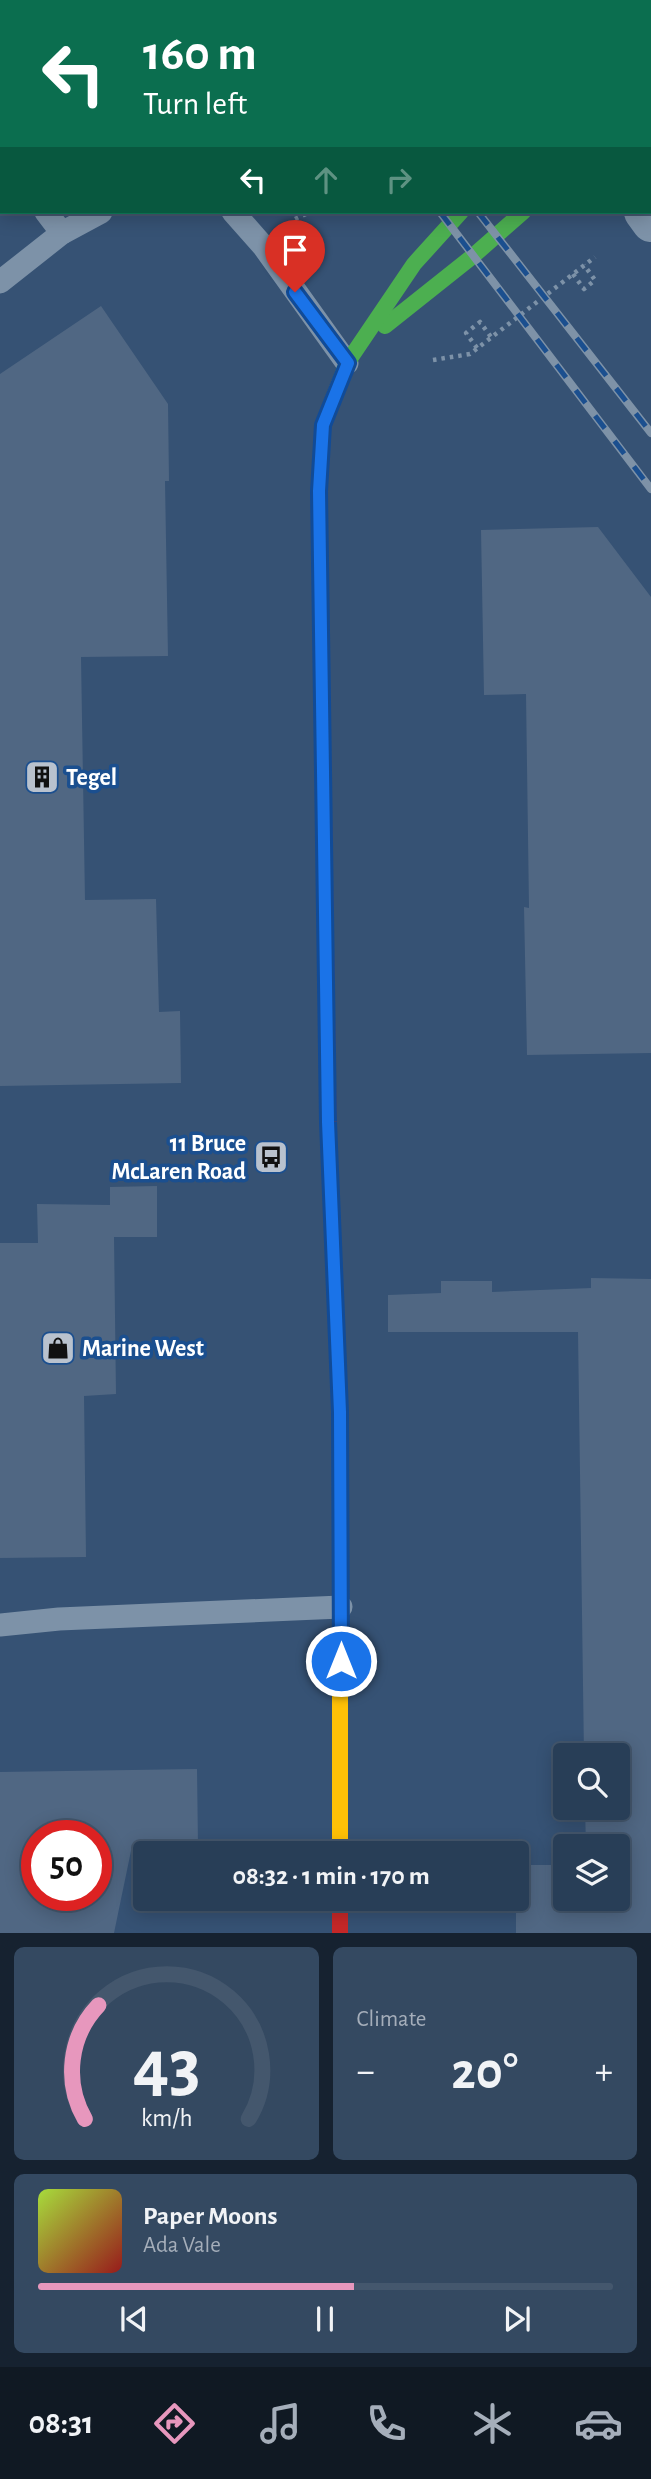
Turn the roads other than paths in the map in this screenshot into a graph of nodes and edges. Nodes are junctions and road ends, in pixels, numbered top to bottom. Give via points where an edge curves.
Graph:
1 (48, 214) edge
2 (97, 214) edge
3 (235, 214) edge
4 (459, 214) edge
5 (521, 214) edge
6 (62, 233) junction
7 (0, 282) edge
8 (353, 355) junction
9 (341, 1606) junction
10 (0, 1625) edge
11 (340, 1841) edge
12 (340, 1911) edge
13 (340, 1933) edge

1 - 6 lane
2 - 6 lane
3 - 8 lane
4 - 8 main road via 414,264
5 - 8 main road
6 - 7 lane
8 - 9 main road via 323,425 319,491
9 - 10 lane
9 - 11 main road
12 - 13 main road

